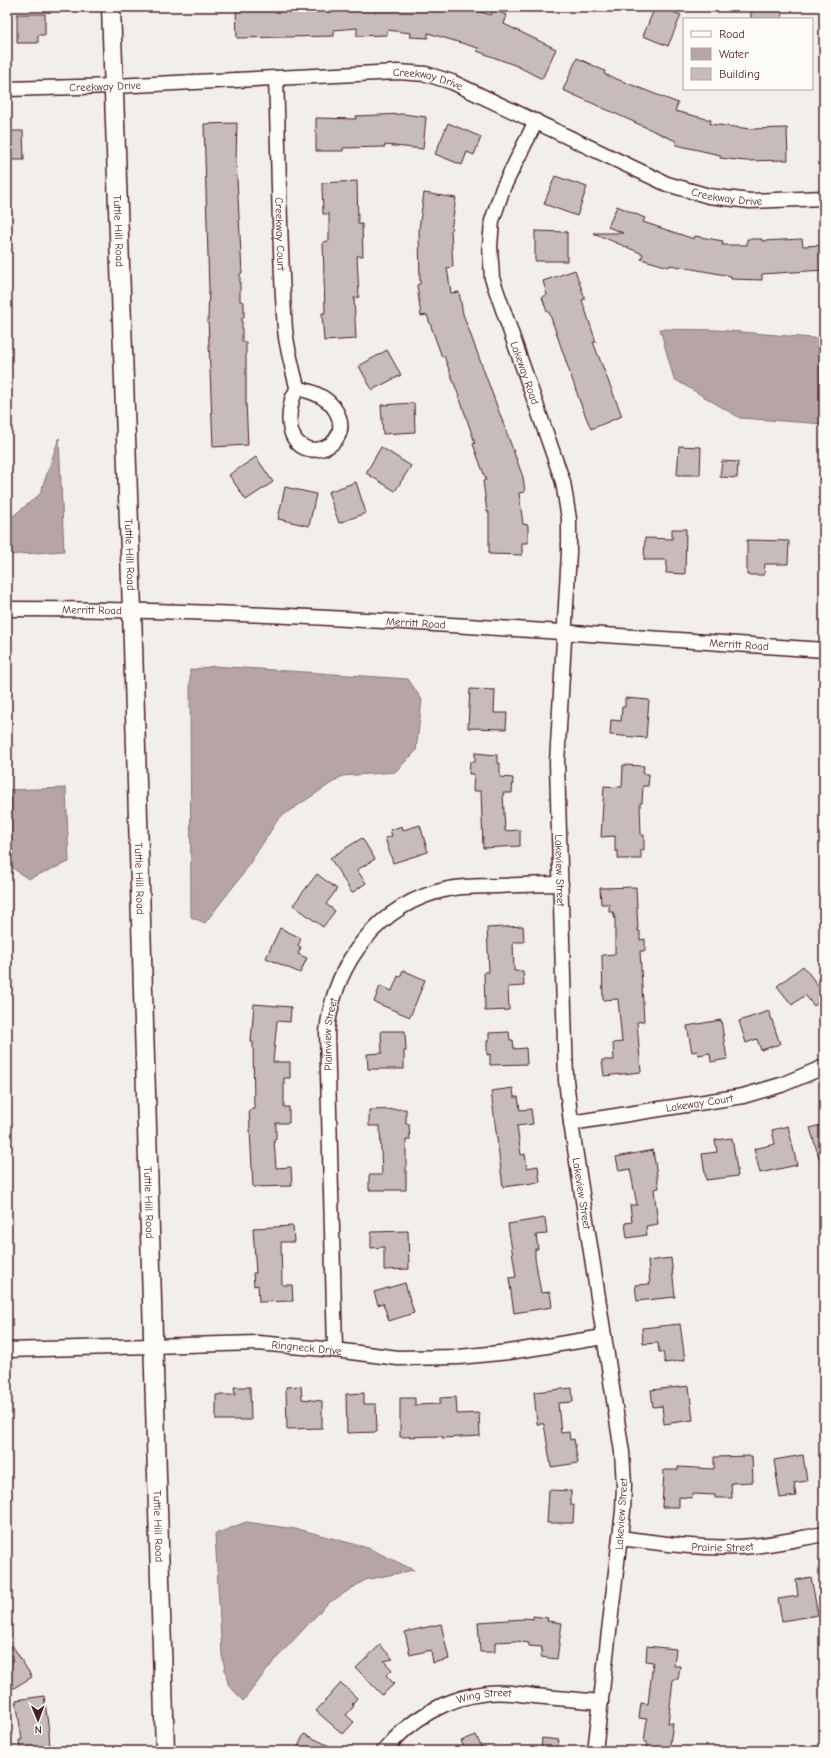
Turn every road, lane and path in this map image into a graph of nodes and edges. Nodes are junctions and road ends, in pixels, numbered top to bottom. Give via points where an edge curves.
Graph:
1 (111, 7) edge
2 (276, 78) junction
3 (114, 86) junction
4 (7, 89) edge
5 (536, 121) junction
6 (824, 198) edge
7 (297, 388) junction
8 (7, 609) edge
9 (132, 610) junction
10 (564, 632) junction
11 (824, 650) edge
12 (561, 884) junction
13 (824, 1067) edge
14 (571, 1123) junction
15 (604, 1337) junction
16 (153, 1345) junction
17 (7, 1350) edge
18 (335, 1350) junction
19 (824, 1534) edge
20 (620, 1538) junction
21 (601, 1702) junction
22 (165, 1751) edge
23 (384, 1751) edge
24 (596, 1751) edge

1 - 3 main road, Tuttle Hill Road
2 - 3 street, Creekway Drive
2 - 5 street, Creekway Drive via 398,72 426,74 452,82
2 - 7 street, Creekway Court via 285,331
3 - 4 street, Creekway Drive
3 - 9 main road, Tuttle Hill Road
5 - 6 street, Creekway Drive via 667,184 709,196 750,201
5 - 10 street, Lakeway Road via 503,188 492,221 490,246 492,278 563,482 569,519
7 - 7 street, Creekway Court via 290,410 294,438 299,445 310,450 330,445 338,438 341,429 338,416 326,399
8 - 9 street, Merritt Road
9 - 10 street, Merritt Road via 272,615
9 - 16 main road, Tuttle Hill Road
10 - 11 street, Merritt Road
10 - 12 street, Lakeview Street via 557,763
12 - 14 street, Lakeview Street via 566,1080
12 - 18 street, Plainview Street via 458,888 434,893 394,912 356,950 343,974 329,1012 327,1032
13 - 14 street, Lakeway Court via 781,1085 743,1096
14 - 15 street, Lakeview Street
15 - 18 street, Ringneck Drive via 459,1357 398,1358
15 - 20 street, Lakeview Street via 622,1452 624,1500
16 - 17 street, Ringneck Drive
16 - 18 street, Ringneck Drive via 258,1343
16 - 22 main road, Tuttle Hill Road
19 - 20 street, Prairie Street via 756,1546 719,1548
20 - 21 street, Lakeview Street
21 - 23 street, Wing Street via 504,1692 474,1695 450,1702 427,1713 403,1730
21 - 24 street, Lakeview Street

